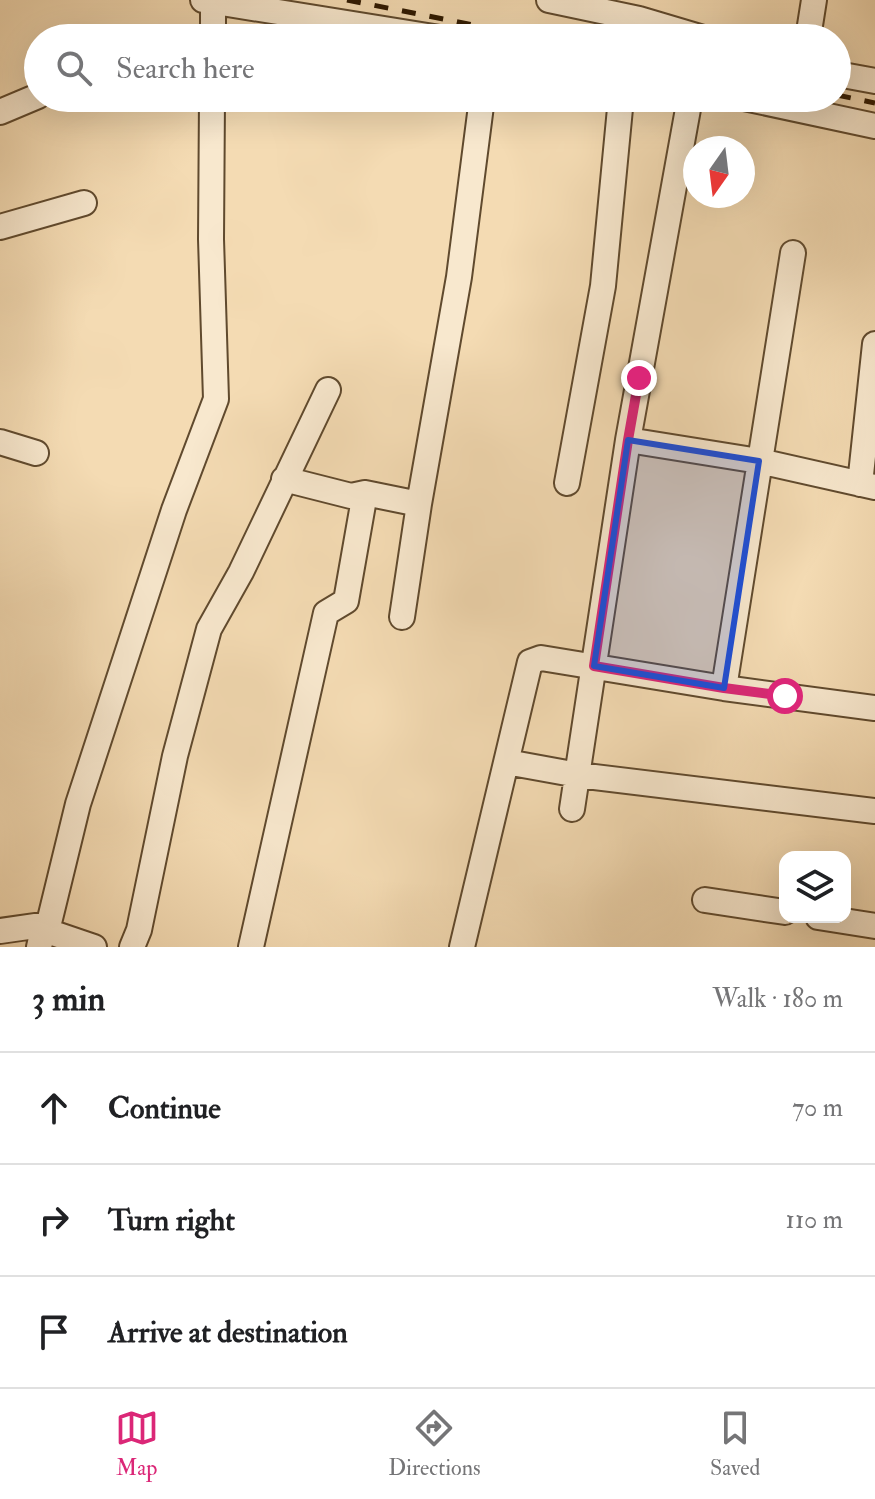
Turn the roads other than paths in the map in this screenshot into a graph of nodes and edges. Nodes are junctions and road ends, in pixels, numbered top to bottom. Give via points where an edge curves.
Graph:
1 (549, 0) edge
2 (814, 0) edge
3 (208, 1) edge
4 (641, 9) edge
5 (211, 24) edge
6 (352, 24) edge
7 (673, 24) edge
8 (810, 24) edge
9 (851, 77) edge
10 (875, 81) edge
11 (24, 102) edge
12 (0, 112) edge
13 (212, 112) edge
14 (480, 112) edge
15 (620, 112) edge
16 (687, 112) edge
17 (810, 112) edge
18 (875, 126) edge
19 (84, 203) dead end
20 (0, 227) edge
21 (793, 253) dead end
22 (875, 344) edge
23 (328, 390) dead end
24 (628, 440) junction
25 (0, 442) edge
26 (36, 453) dead end
27 (759, 461) junction
28 (284, 479) junction
29 (567, 483) dead end
30 (868, 485) edge
31 (365, 493) junction
32 (419, 504) junction
33 (402, 617) dead end
34 (594, 666) junction
35 (724, 688) junction
36 (875, 708) edge
37 (507, 762) junction
38 (578, 775) junction
39 (572, 809) dead end
40 (875, 811) edge
41 (705, 900) dead end
42 (779, 911) edge
43 (851, 922) edge
44 (875, 926) edge
45 (0, 931) edge
46 (45, 934) edge
47 (94, 947) edge
48 (132, 947) edge
49 (251, 947) edge
50 (462, 947) edge

1 - 4 street
2 - 8 street
3 - 5 street
3 - 6 street
4 - 7 street
9 - 10 street
11 - 12 street
13 - 46 street via 216,399 78,804
14 - 32 street via 459,277
15 - 29 street via 603,286
16 - 24 street
17 - 18 street
19 - 20 street
21 - 27 street
22 - 30 street
23 - 28 street
24 - 27 street
24 - 34 street
25 - 26 street
27 - 30 street
27 - 35 street
28 - 31 street via 351,496
28 - 48 street via 209,629
31 - 32 street
31 - 49 street via 346,601 326,613
32 - 33 street
34 - 35 street
34 - 37 street via 541,658 530,662
34 - 38 street
35 - 36 street
37 - 38 street
37 - 50 street
38 - 39 street
38 - 40 street
41 - 42 street
43 - 44 street
45 - 46 street
46 - 47 street

